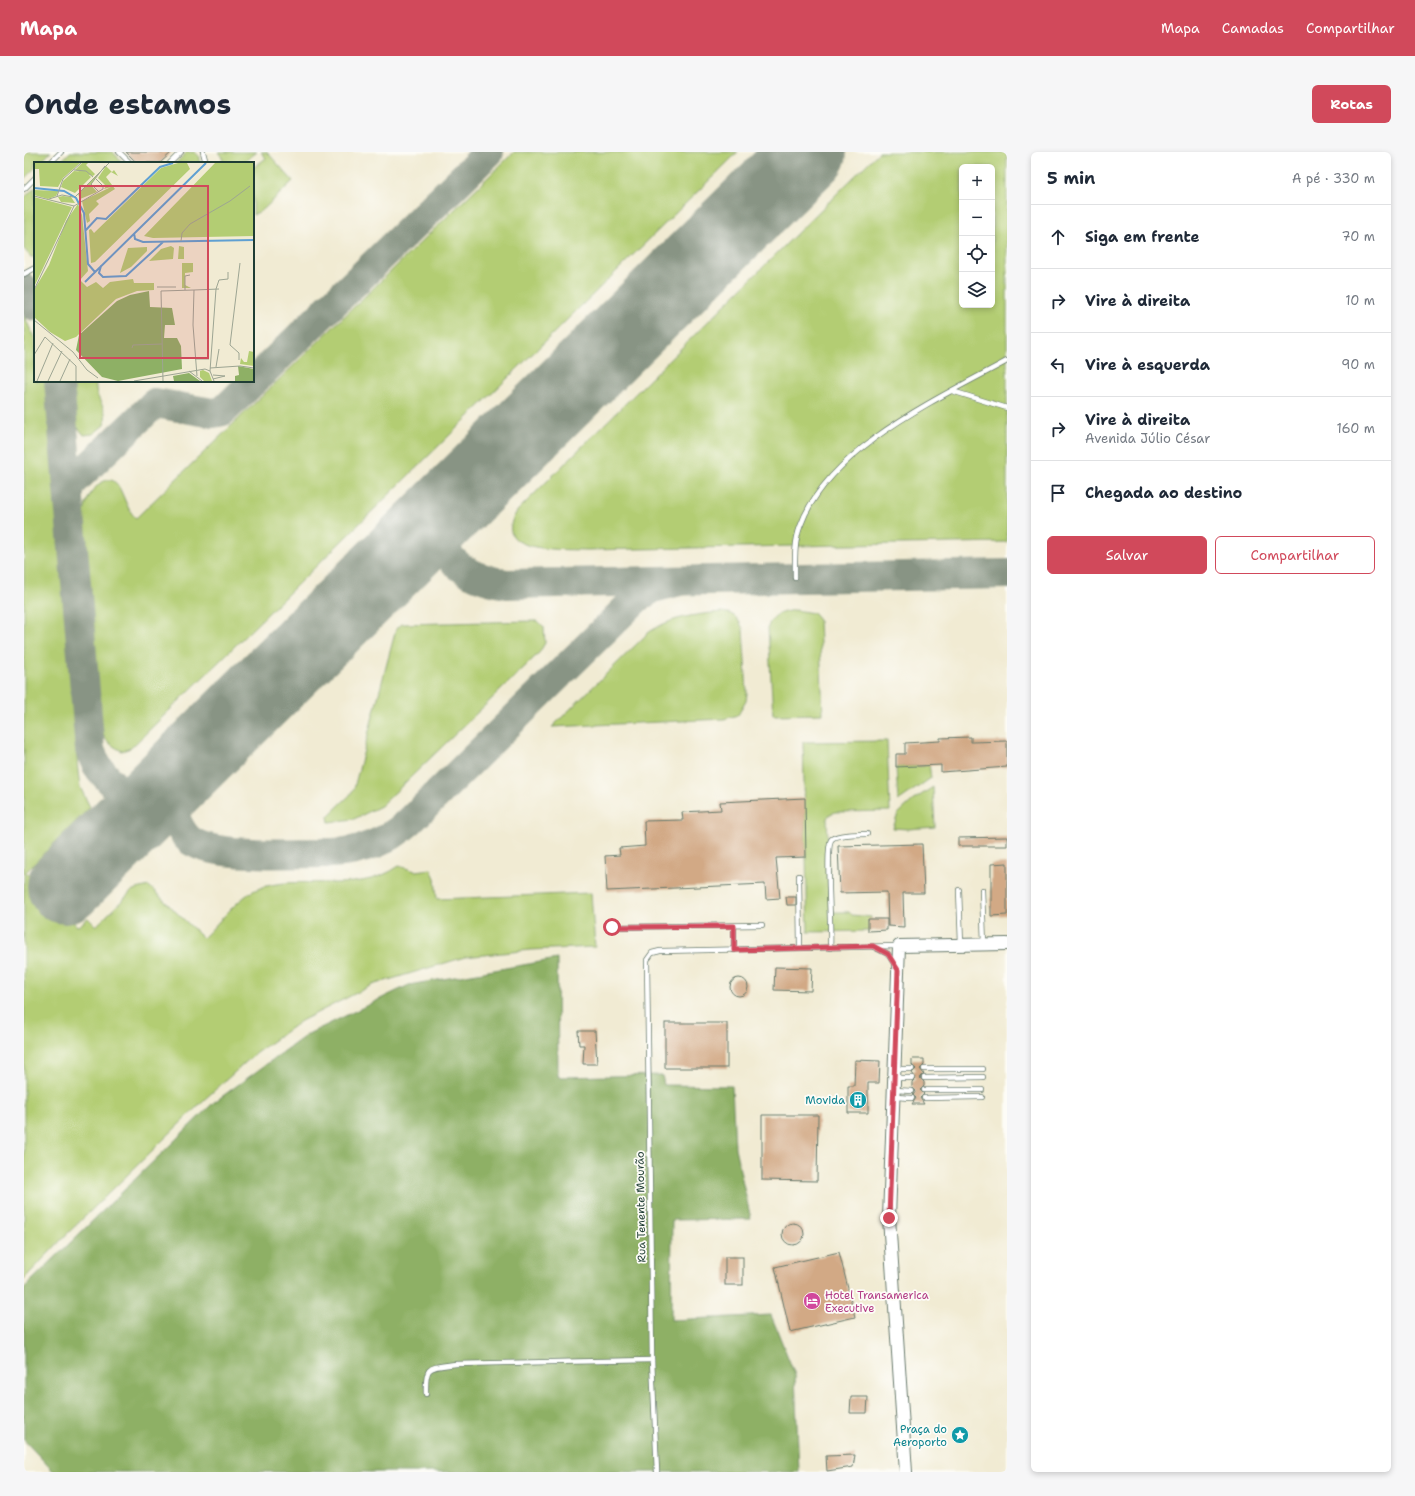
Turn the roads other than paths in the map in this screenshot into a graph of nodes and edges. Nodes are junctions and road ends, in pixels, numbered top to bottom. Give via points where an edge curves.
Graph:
1 (61, 152) edge
2 (119, 152) edge
3 (181, 152) edge
4 (202, 152) edge
5 (51, 162) edge
6 (129, 162) edge
7 (171, 162) edge
8 (206, 162) edge
9 (34, 179) edge
10 (24, 189) edge
11 (34, 269) edge
12 (24, 274) edge
13 (1007, 361) edge
14 (952, 391) junction
15 (1007, 408) edge
16 (795, 578) dead end
17 (867, 834) dead end
18 (800, 876) dead end
19 (959, 890) dead end
20 (982, 890) dead end
21 (762, 925) dead end
22 (734, 926) junction
23 (612, 927) dead end
24 (984, 944) junction
25 (1007, 944) edge
26 (962, 945) junction
27 (873, 946) junction
28 (899, 946) junction
29 (800, 948) junction
30 (830, 948) junction
31 (734, 950) junction
32 (898, 970) junction
33 (912, 1069) dead end
34 (924, 1069) dead end
35 (983, 1069) dead end
36 (983, 1077) dead end
37 (912, 1078) dead end
38 (924, 1078) dead end
39 (895, 1083) junction
40 (924, 1090) dead end
41 (982, 1090) dead end
42 (912, 1091) dead end
43 (982, 1097) dead end
44 (912, 1098) dead end
45 (924, 1098) dead end
46 (652, 1360) junction
47 (426, 1394) dead end
48 (657, 1472) edge
49 (906, 1472) edge

1 - 5 lane
2 - 6 lane
3 - 7 lane
4 - 8 lane
9 - 10 lane
11 - 12 lane
13 - 14 lane
14 - 15 lane
14 - 16 lane via 887,429 847,462 822,489 810,505 800,528
17 - 30 lane via 836,837 831,840 828,854
18 - 29 lane
19 - 26 lane
20 - 24 lane
21 - 22 lane
22 - 23 lane
22 - 31 lane
24 - 25 street
24 - 26 street
26 - 28 street
27 - 28 lane
27 - 30 lane
27 - 32 lane via 888,954
28 - 32 street
29 - 30 lane
29 - 31 lane
31 - 46 lane, Rua Tenente Mourão via 660,951 649,956 646,968
32 - 39 street
33 - 39 lane
34 - 35 lane
36 - 38 lane
37 - 39 lane
39 - 42 lane
39 - 44 lane
39 - 49 street via 889,1218
40 - 41 lane
43 - 45 lane
46 - 47 lane via 456,1364 433,1367 427,1371 425,1378
46 - 48 lane, Rua Tenente Mourão

